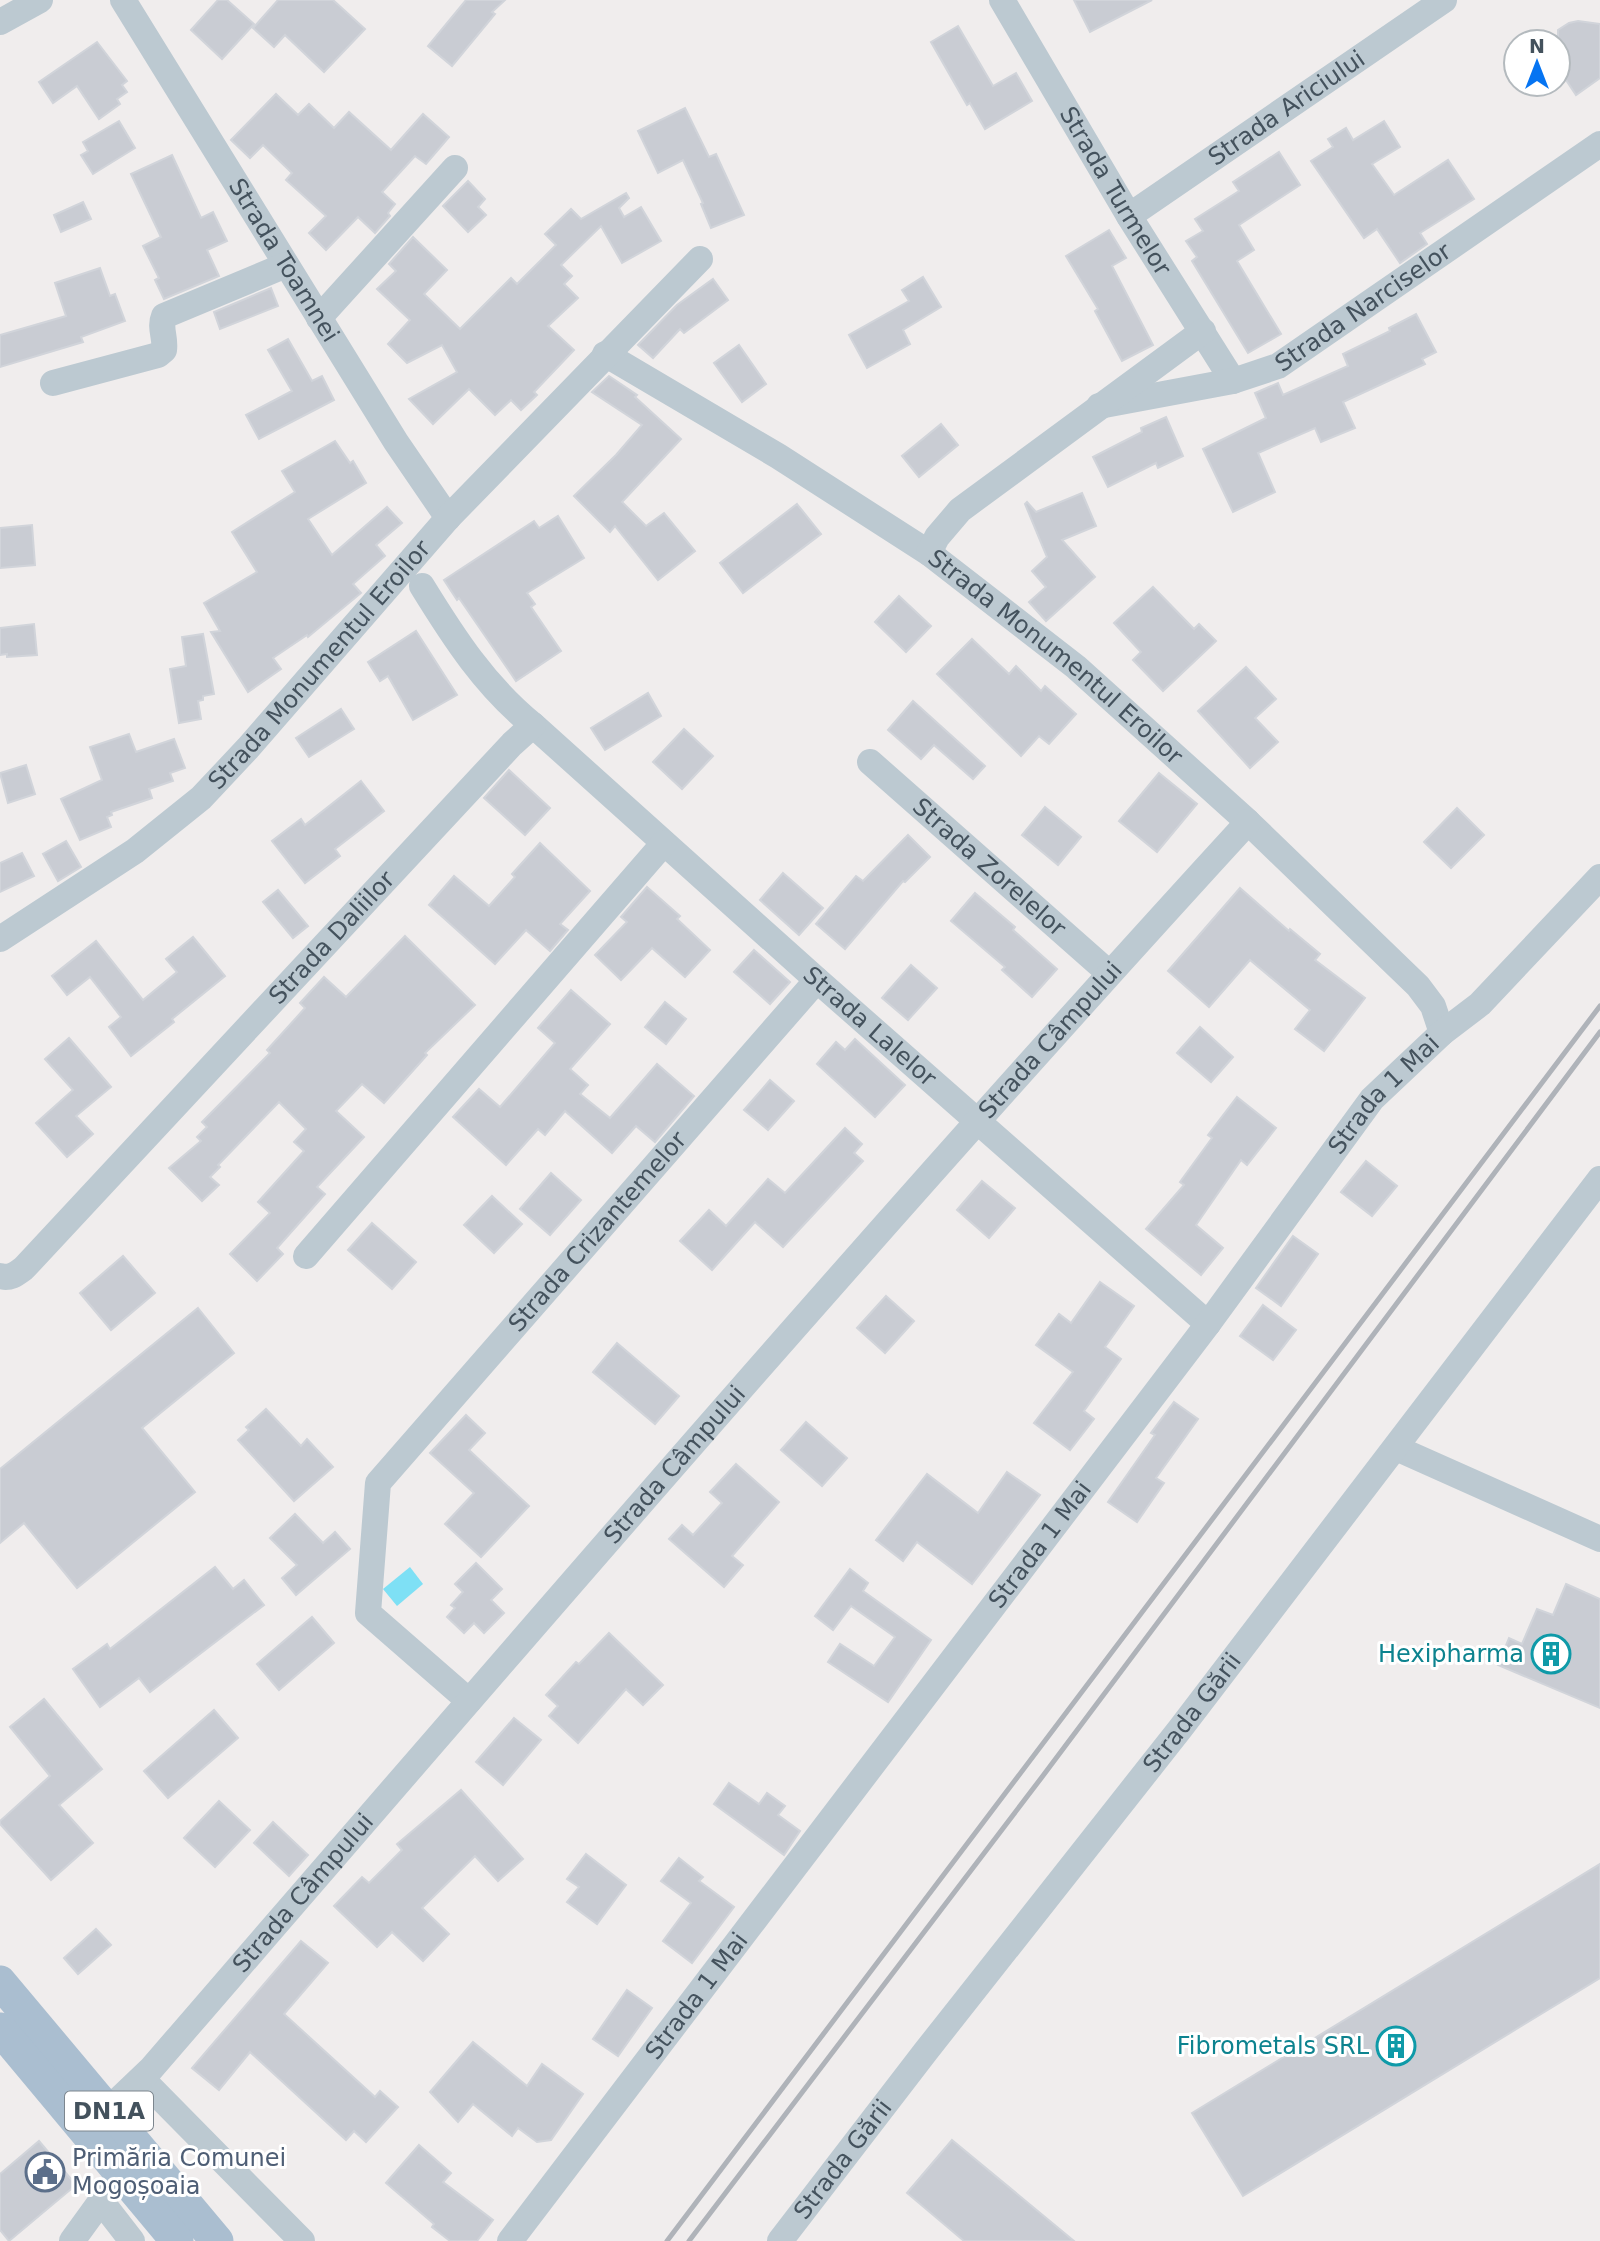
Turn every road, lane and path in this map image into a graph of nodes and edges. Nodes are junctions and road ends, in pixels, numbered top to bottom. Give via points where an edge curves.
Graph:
1 (40, 0) edge
2 (123, 0) edge
3 (1002, 0) edge
4 (1444, 0) edge
5 (8, 12) edge
6 (1600, 144) edge
7 (455, 168) dead end
8 (1129, 216) junction
9 (700, 259) dead end
10 (286, 265) junction
11 (319, 318) junction
12 (1203, 331) junction
13 (606, 354) junction
14 (1233, 381) junction
15 (53, 383) dead end
16 (1099, 406) junction
17 (448, 518) junction
18 (929, 553) junction
19 (422, 586) dead end
20 (533, 725) junction
21 (870, 762) dead end
22 (1248, 822) junction
23 (664, 843) junction
24 (1600, 877) edge
25 (0, 939) edge
26 (1109, 973) junction
27 (817, 980) junction
28 (1442, 1033) junction
29 (977, 1122) junction
30 (1600, 1179) edge
31 (306, 1256) dead end
32 (3, 1277) edge
33 (1208, 1324) junction
34 (1396, 1447) junction
35 (1600, 1539) edge
36 (469, 1701) junction
37 (0, 1982) edge
38 (0, 2029) edge
39 (142, 2079) junction
40 (108, 2110) junction
41 (112, 2189) junction
42 (72, 2241) edge
43 (132, 2241) edge
44 (177, 2241) edge
45 (217, 2241) edge
46 (302, 2241) edge
47 (510, 2241) edge
48 (780, 2241) edge

1 - 5 street
2 - 10 street, Strada Toamnei
3 - 8 street, Strada Turmelor
4 - 8 street, Strada Ariciului
6 - 14 street, Strada Narciselor via 1278,366
7 - 11 street
8 - 12 street, Strada Turmelor
9 - 13 street, Strada Monumentul Eroilor
10 - 11 street, Strada Toamnei
10 - 15 street via 164,316 164,350 158,355
11 - 17 street, Strada Toamnei
12 - 14 street, Strada Turmelor
12 - 16 street, Strada Narciselor
13 - 17 street, Strada Monumentul Eroilor
13 - 18 street, Strada Monumentul Eroilor
14 - 16 street, Strada Narciselor
16 - 18 street, Strada Narciselor via 960,510
17 - 25 street, Strada Monumentul Eroilor via 201,798 135,851
18 - 22 street, Strada Monumentul Eroilor via 1076,667
19 - 20 street via 476,668 507,704
20 - 23 street, Strada Lalelor
20 - 32 street, Strada Daliilor via 24,1268
21 - 26 street, Strada Zorelelor
22 - 26 street, Strada Câmpului
22 - 28 street, Strada Monumentul Eroilor via 1418,986 1433,1006
23 - 27 street, Strada Lalelor
23 - 31 street
24 - 28 street, Strada 1 Mai via 1480,1004
26 - 29 street, Strada Câmpului
27 - 29 street, Strada Lalelor
27 - 36 street, Strada Crizantemelor via 378,1483 368,1613
28 - 33 street, Strada 1 Mai via 1372,1099
29 - 33 street, Strada Lalelor
29 - 36 street, Strada Câmpului
30 - 34 street, Strada Gării
33 - 47 street, Strada 1 Mai
34 - 35 street
34 - 48 street, Strada Gării
36 - 39 street, Strada Câmpului
37 - 40 main road, DN1A
38 - 41 main road, DN1A
39 - 40 street, Strada Câmpului
39 - 46 street
40 - 45 main road, DN1A
41 - 42 street
41 - 43 street
41 - 44 main road, DN1A

